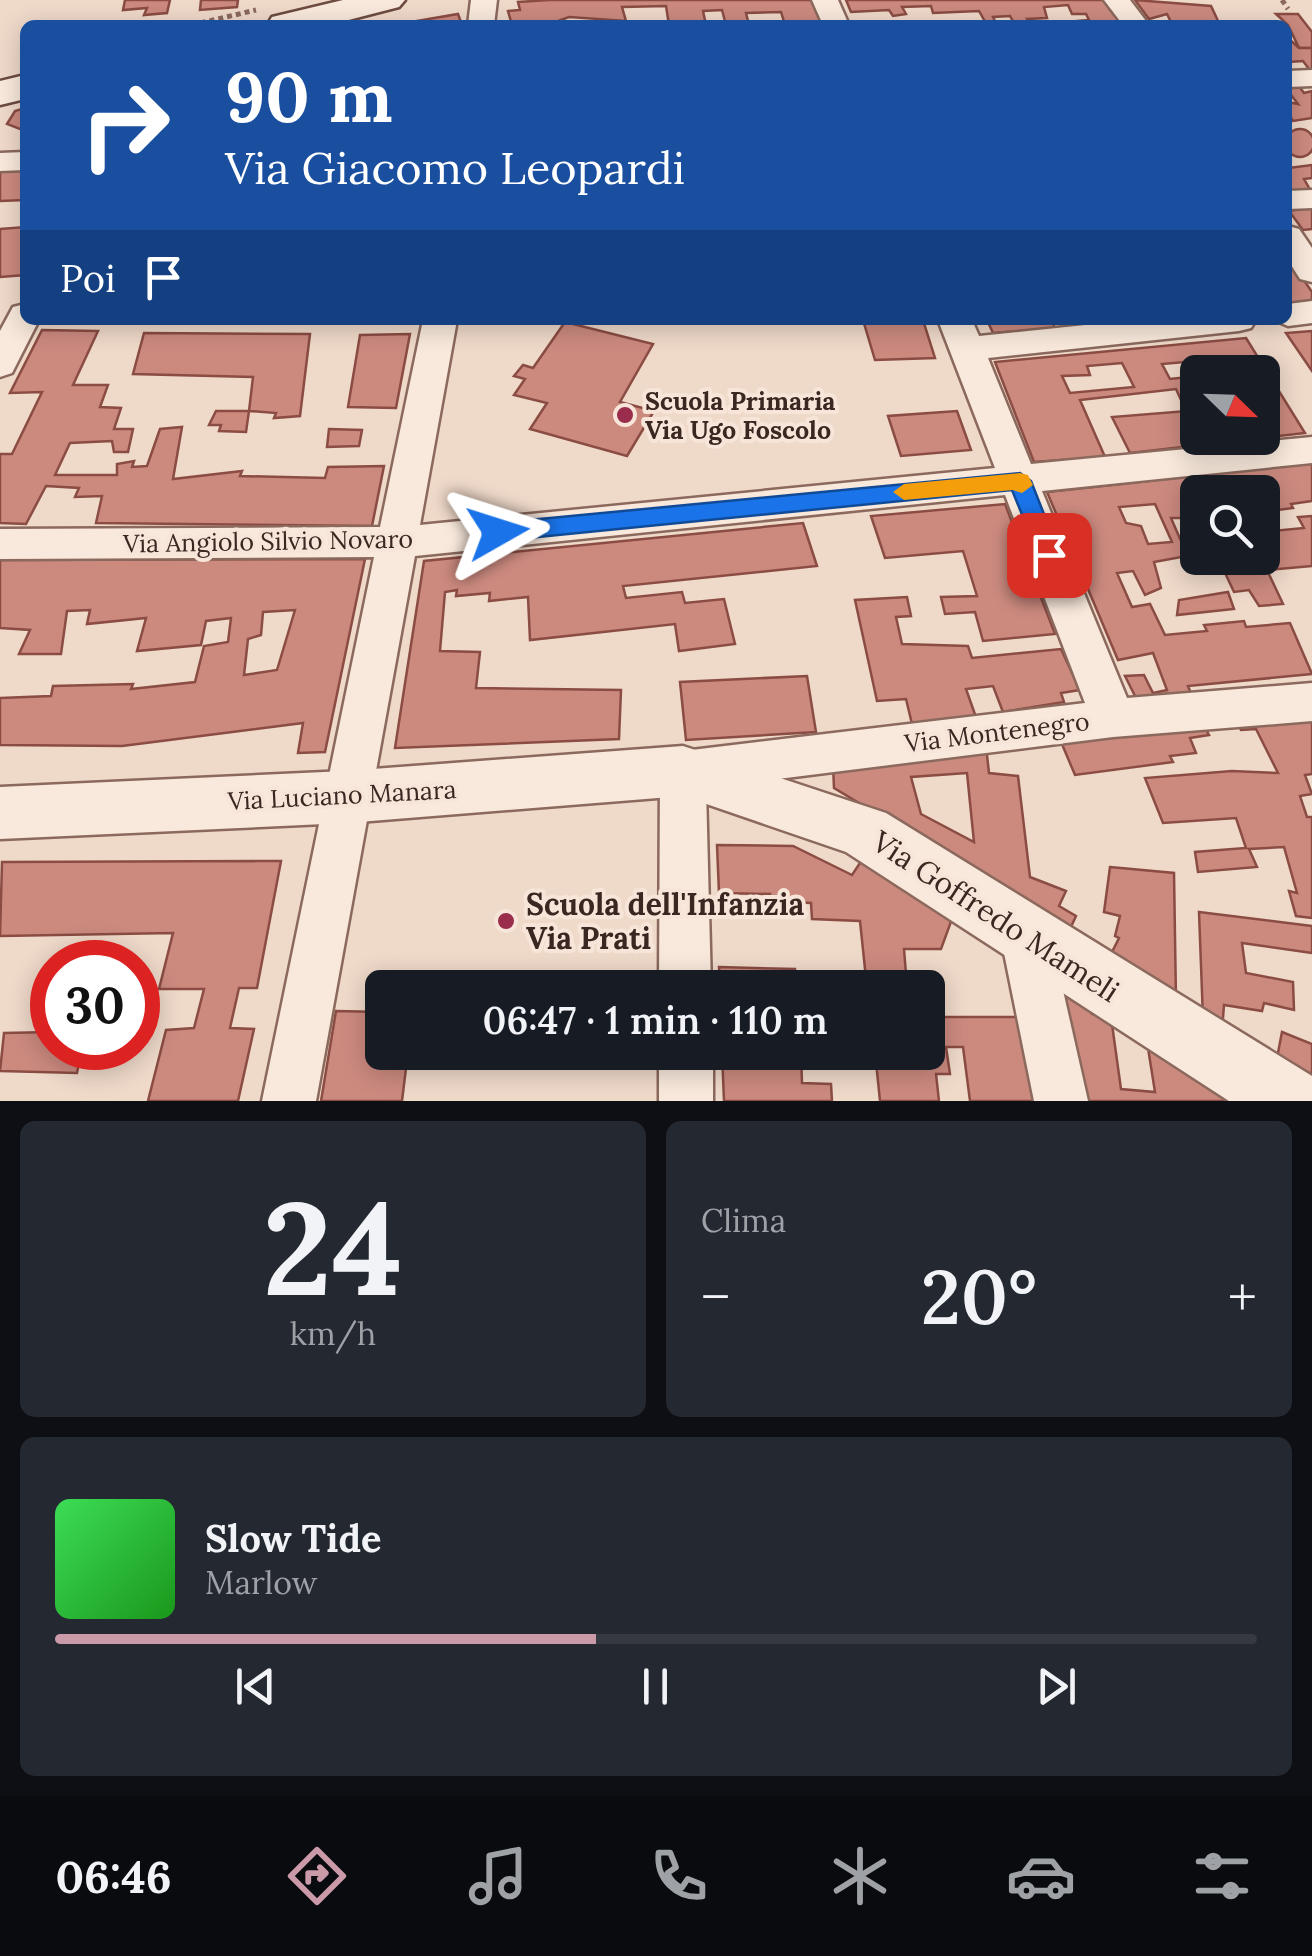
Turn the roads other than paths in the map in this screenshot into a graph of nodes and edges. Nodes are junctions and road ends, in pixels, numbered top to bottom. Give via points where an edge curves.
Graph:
1 (386, 0) edge
2 (1116, 0) edge
3 (273, 17) edge
4 (1132, 20) edge
5 (1292, 242) edge
6 (1312, 272) edge
7 (20, 325) edge
8 (439, 325) edge
9 (1140, 325) edge
10 (960, 334) edge
11 (0, 365) edge
12 (1312, 450) edge
13 (1020, 481) junction
14 (400, 542) junction
15 (0, 544) edge
16 (1312, 702) edge
17 (1112, 718) junction
18 (684, 771) junction
19 (346, 797) junction
20 (0, 812) edge
21 (1025, 933) junction
22 (685, 970) edge
23 (686, 1070) edge
24 (289, 1101) edge
25 (686, 1101) edge
26 (1060, 1101) edge
27 (1290, 1101) edge

1 - 3 main road
2 - 4 street
5 - 6 street
7 - 11 street
8 - 14 street
9 - 10 street
10 - 13 street
12 - 13 street, Via Angiolo Silvio Novaro
13 - 14 street, Via Angiolo Silvio Novaro
13 - 17 street
14 - 15 street, Via Angiolo Silvio Novaro
14 - 19 street
16 - 17 street, Via Montenegro
17 - 18 street, Via Montenegro
18 - 19 street, Via Luciano Manara
18 - 21 street, Via Goffredo Mameli via 865,832
18 - 22 street
19 - 20 street, Via Luciano Manara
19 - 24 street
21 - 26 street
21 - 27 street, Via Goffredo Mameli
23 - 25 street

